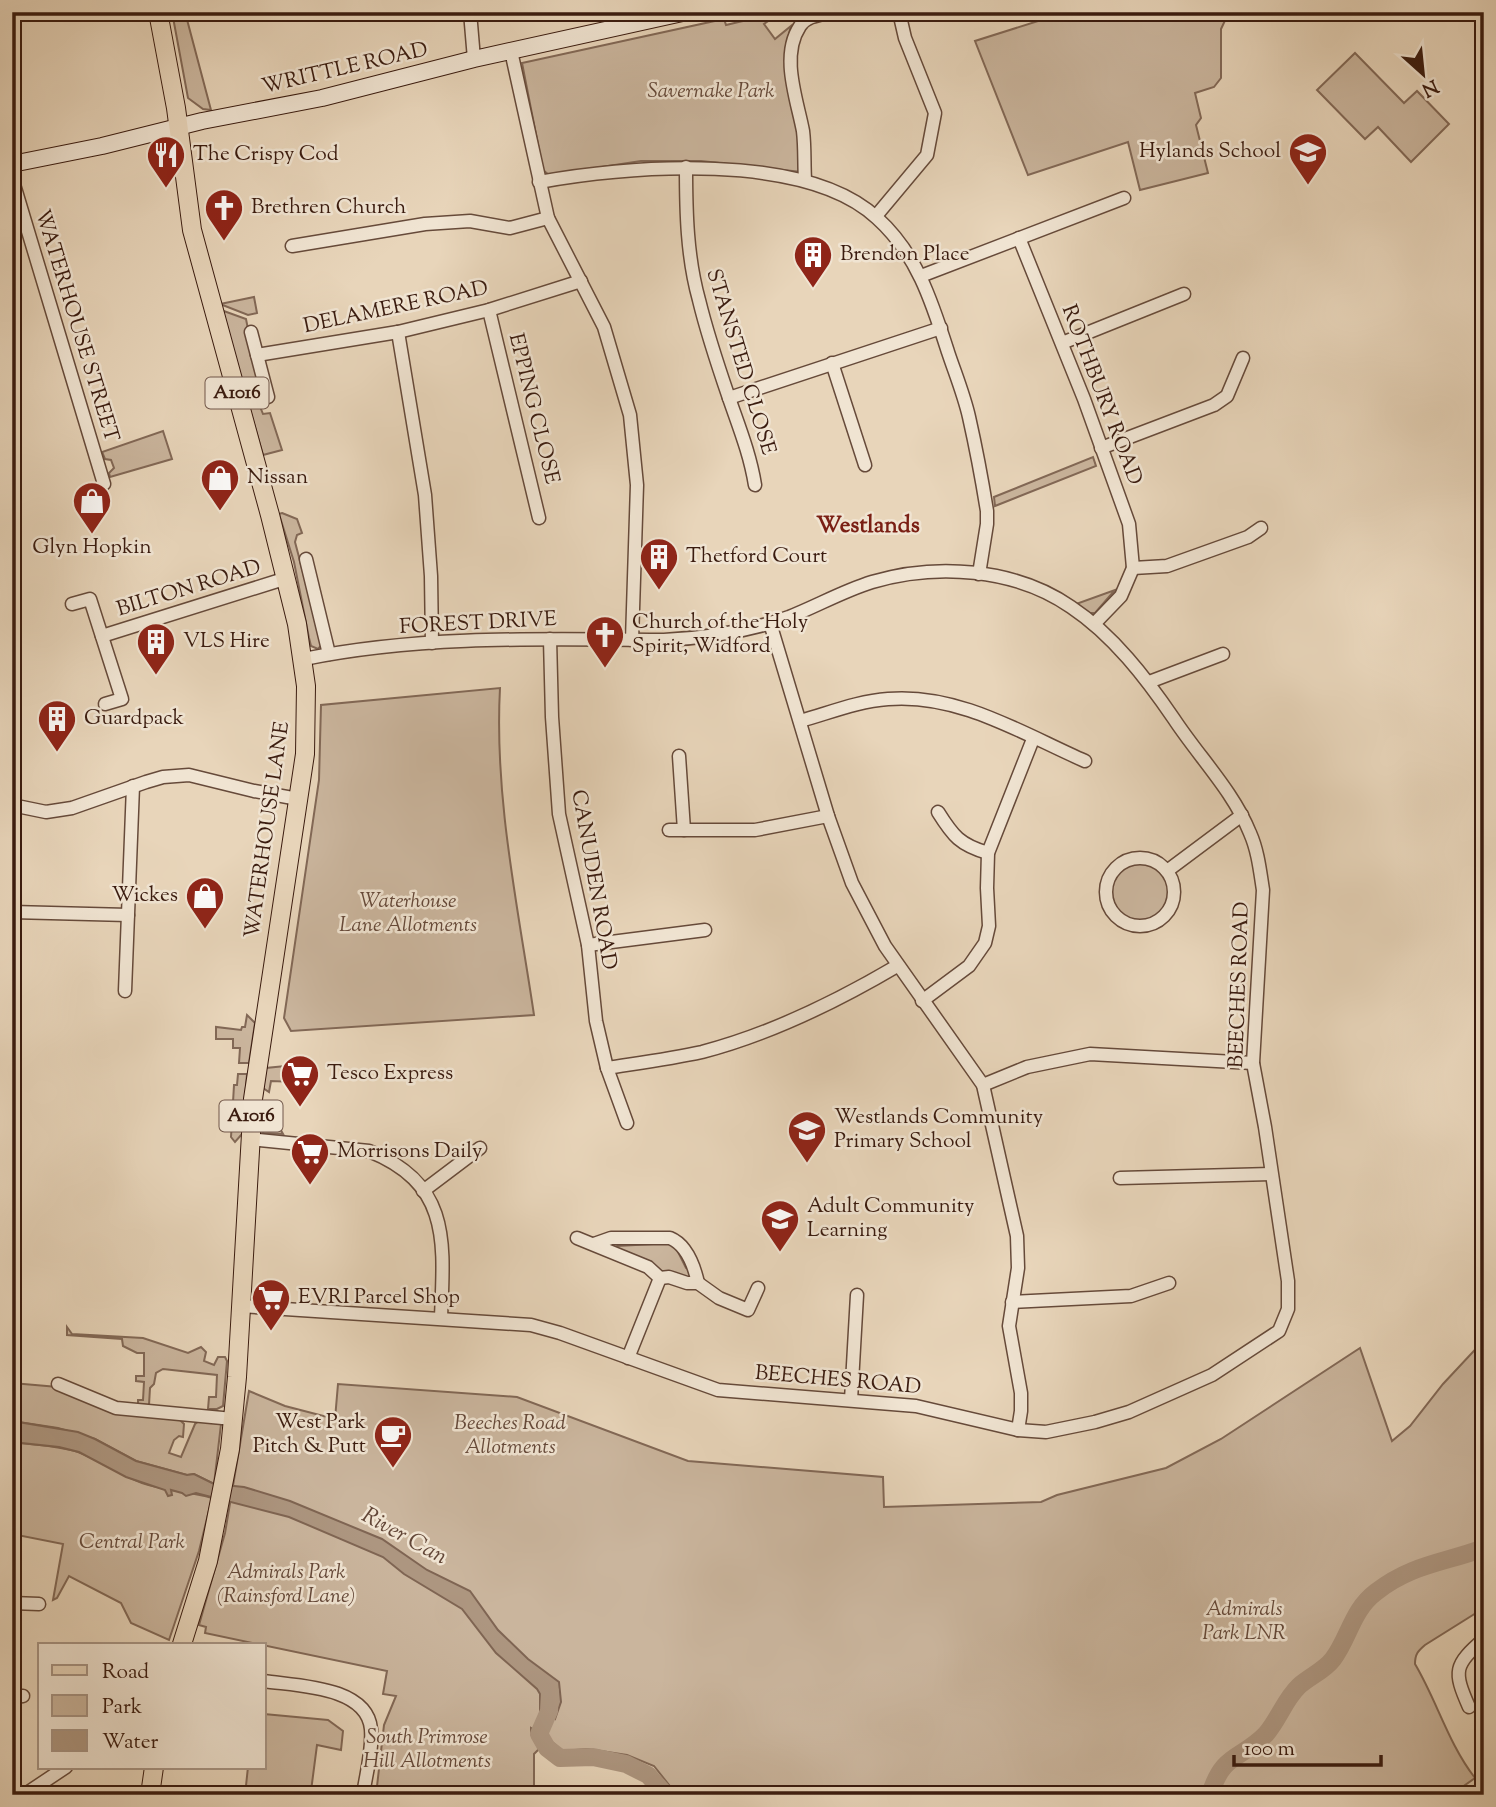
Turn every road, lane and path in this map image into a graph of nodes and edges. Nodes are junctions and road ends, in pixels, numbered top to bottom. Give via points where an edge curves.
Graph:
1 (158, 12) edge
2 (470, 12) edge
3 (687, 12) edge
4 (834, 12) edge
5 (899, 12) edge
6 (511, 51) junction
7 (474, 59) junction
8 (179, 126) junction
9 (12, 164) edge
10 (686, 167) junction
11 (12, 178) edge
12 (805, 180) junction
13 (539, 182) junction
14 (1125, 198) dead end
15 (876, 216) junction
16 (551, 223) junction
17 (1019, 238) junction
18 (292, 246) dead end
19 (921, 276) junction
20 (581, 281) junction
21 (1184, 294) dead end
22 (489, 310) junction
23 (941, 328) junction
24 (251, 332) dead end
25 (398, 332) junction
26 (1062, 343) junction
27 (257, 355) junction
28 (1242, 358) dead end
29 (832, 363) junction
30 (268, 397) dead end
31 (729, 398) junction
32 (1101, 447) junction
33 (865, 465) dead end
34 (104, 484) dead end
35 (755, 485) dead end
36 (539, 517) dead end
37 (1261, 528) dead end
38 (306, 559) dead end
39 (1133, 568) junction
40 (979, 573) junction
41 (287, 578) junction
42 (72, 604) dead end
43 (770, 623) junction
44 (1094, 624) junction
45 (102, 636) junction
46 (550, 639) junction
47 (632, 640) junction
48 (432, 643) junction
49 (329, 654) junction
50 (1223, 654) dead end
51 (303, 659) junction
52 (1149, 682) junction
53 (105, 704) dead end
54 (800, 721) junction
55 (1033, 739) junction
56 (679, 756) dead end
57 (1085, 761) dead end
58 (132, 786) junction
59 (298, 799) junction
60 (12, 805) edge
61 (938, 812) dead end
62 (1242, 815) junction
63 (828, 816) junction
64 (958, 820) dead end
65 (669, 830) dead end
66 (684, 830) junction
67 (953, 834) junction
68 (988, 853) junction
69 (1167, 871) junction
70 (12, 912) edge
71 (128, 915) junction
72 (705, 930) dead end
73 (588, 945) junction
74 (897, 966) junction
75 (125, 991) dead end
76 (922, 1001) junction
77 (1253, 1063) junction
78 (607, 1068) junction
79 (983, 1085) junction
80 (627, 1123) dead end
81 (249, 1139) junction
82 (480, 1149) dead end
83 (1271, 1174) junction
84 (1120, 1178) dead end
85 (423, 1191) junction
86 (577, 1238) dead end
87 (594, 1244) junction
88 (660, 1279) junction
89 (698, 1283) junction
90 (1169, 1283) dead end
91 (758, 1289) dead end
92 (857, 1295) dead end
93 (1013, 1302) junction
94 (240, 1306) junction
95 (440, 1317) junction
96 (628, 1358) junction
97 (58, 1384) dead end
98 (851, 1400) junction
99 (233, 1419) junction
100 (1018, 1430) junction
101 (12, 1603) edge
102 (39, 1604) dead end
103 (1484, 1639) edge
104 (182, 1643) edge
105 (266, 1681) edge
106 (1469, 1707) dead end
107 (63, 1769) edge
108 (153, 1769) edge
109 (24, 1795) edge
110 (150, 1795) edge
111 (363, 1795) edge

1 - 8 main road, A1016
2 - 7 street
3 - 6 street, WRITTLE ROAD
4 - 12 street via 812,16 801,24 792,45 791,75 803,135
5 - 15 street via 934,113 927,155
6 - 7 street, WRITTLE ROAD
6 - 13 street
7 - 8 street, WRITTLE ROAD via 335,96
8 - 9 street, WRITTLE ROAD
8 - 41 main road, WATERHOUSE LANE / A1016 via 191,230
10 - 12 street
10 - 13 street
10 - 31 street, STANSTED CLOSE via 692,271
11 - 34 street, WATERHOUSE STREET
12 - 15 street
13 - 16 street
14 - 17 street
15 - 19 street via 908,252
16 - 18 street via 510,228 470,221 425,224
16 - 20 street
17 - 19 street
17 - 26 street, ROTHBURY ROAD
19 - 23 street
20 - 22 street, DELAMERE ROAD
20 - 47 street via 604,327 630,415 637,485
21 - 26 street
22 - 25 street, DELAMERE ROAD
22 - 36 street, EPPING CLOSE
23 - 29 street
23 - 40 street via 969,415 985,499 987,524
24 - 27 street
25 - 27 street, DELAMERE ROAD
25 - 48 street via 425,495
26 - 32 street, ROTHBURY ROAD
27 - 30 street
28 - 32 street via 1227,396
29 - 31 street
29 - 33 street
31 - 35 street, STANSTED CLOSE via 751,459
32 - 39 street, ROTHBURY ROAD via 1129,524
37 - 39 street via 1167,566
38 - 49 street
39 - 44 street via 1121,596
40 - 43 street, FOREST DRIVE via 891,577
40 - 44 street, FOREST DRIVE via 1032,587 1069,605
41 - 45 street, BILTON ROAD
41 - 51 main road, WATERHOUSE LANE / A1016
42 - 45 street, BILTON ROAD via 90,599
43 - 47 street, FOREST DRIVE via 692,638
43 - 54 street
44 - 52 street, FOREST DRIVE
45 - 53 street, BILTON ROAD via 122,699
46 - 47 street, FOREST DRIVE
46 - 48 street, FOREST DRIVE
46 - 73 street, CANUDEN ROAD via 559,814
48 - 49 street, FOREST DRIVE
49 - 51 street, FOREST DRIVE
50 - 52 street
51 - 59 main road, WATERHOUSE LANE / A1016 via 307,713
52 - 62 street, BEECHES ROAD
54 - 55 street via 867,702 927,699 966,709
54 - 63 street
55 - 57 street
55 - 68 street
56 - 66 street
58 - 59 street via 189,775
58 - 60 street via 72,808 46,812
58 - 71 street
59 - 81 main road, WATERHOUSE LANE / A1016
61 - 67 street
62 - 69 street
62 - 77 street, BEECHES ROAD via 1256,852 1263,890
63 - 66 street via 755,830
63 - 74 street via 852,883
64 - 67 street
65 - 66 street
67 - 68 street via 968,847
68 - 76 street via 985,943 969,966
69 - 69 street via 1149,859 1118,866 1111,874 1106,896 1109,906 1136,926 1158,921 1172,904 1174,892
70 - 71 street
71 - 75 street
72 - 73 street
73 - 78 street, CANUDEN ROAD via 596,1021
74 - 76 street
74 - 78 street via 834,1001 758,1034 684,1056
76 - 79 street
77 - 79 street via 1090,1054 1027,1067
77 - 83 street, BEECHES ROAD
78 - 80 street, CANUDEN ROAD
79 - 93 street via 1017,1236
81 - 85 street via 369,1151 401,1168
81 - 94 main road, WATERHOUSE LANE / A1016
82 - 85 street
83 - 84 street
83 - 100 street, BEECHES ROAD via 1287,1281 1288,1309 1279,1331 1212,1375 1129,1412 1046,1432
85 - 95 street via 438,1218 443,1244
86 - 87 street
87 - 88 street via 648,1267
87 - 89 street via 611,1238 670,1238 684,1248
88 - 89 street
88 - 96 street
89 - 91 street via 748,1310
90 - 93 street via 1130,1296
92 - 98 street
93 - 100 street via 1009,1326 1021,1393
94 - 95 street, BEECHES ROAD
94 - 99 main road, WATERHOUSE LANE / A1016
95 - 96 street, BEECHES ROAD via 531,1325
96 - 98 street, BEECHES ROAD via 718,1390
97 - 99 street via 116,1408
98 - 100 street, BEECHES ROAD via 932,1408
99 - 104 main road, WATERHOUSE LANE / A1016 via 217,1522
101 - 102 street
103 - 106 street via 1463,1657 1458,1673
105 - 111 street via 338,1693 362,1707 372,1734
107 - 109 street
108 - 110 main road

